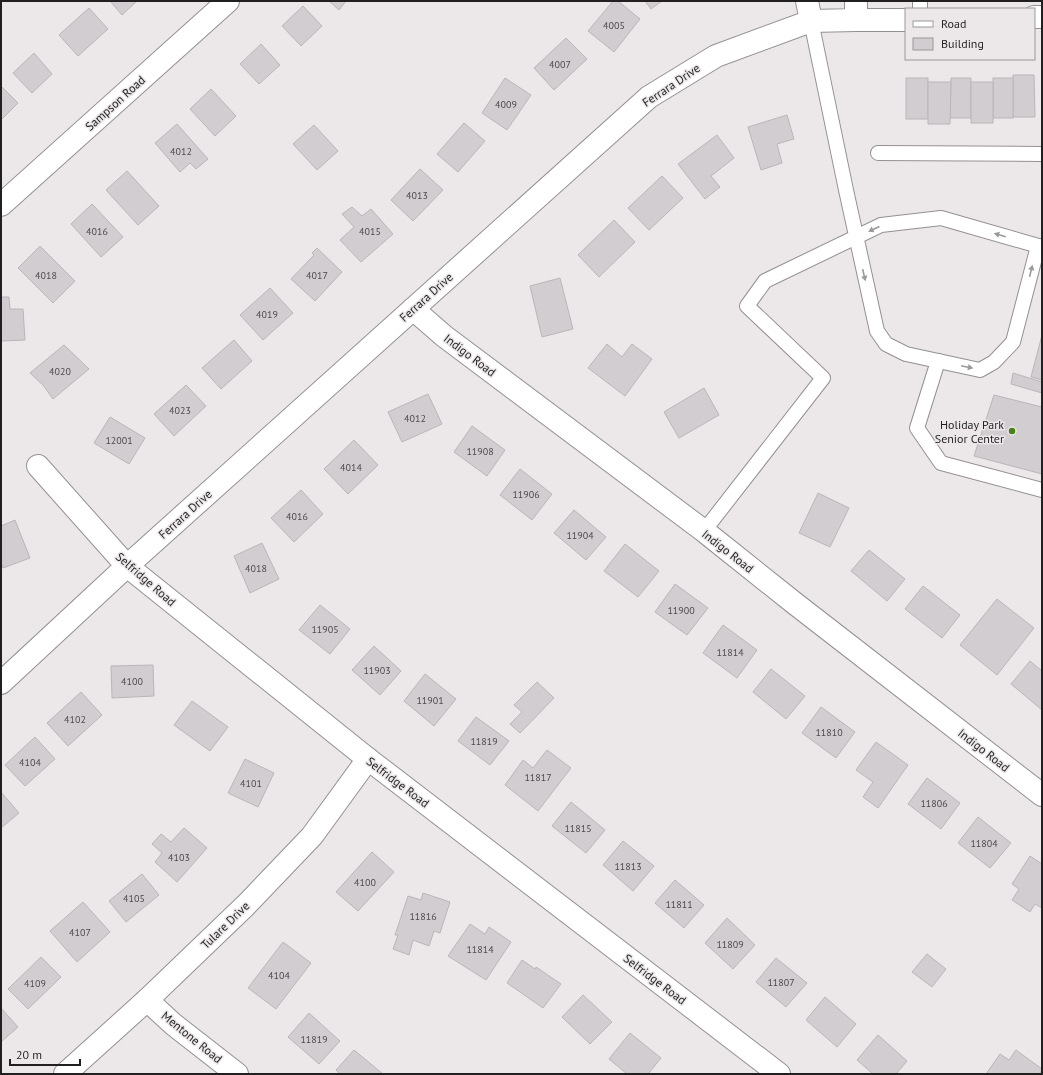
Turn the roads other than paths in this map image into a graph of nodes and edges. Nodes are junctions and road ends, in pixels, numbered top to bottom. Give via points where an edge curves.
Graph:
1 (228, 1) edge
2 (809, 11) edge
3 (856, 11) edge
4 (905, 20) edge
5 (878, 153) dead end
6 (1042, 154) edge
7 (1, 205) edge
8 (856, 237) junction
9 (1040, 246) edge
10 (413, 309) junction
11 (938, 361) junction
12 (38, 466) dead end
13 (1042, 490) edge
14 (704, 532) junction
15 (127, 566) junction
16 (1, 683) edge
17 (368, 759) junction
18 (1042, 795) edge
19 (147, 1000) junction
20 (65, 1074) edge
21 (237, 1074) edge
22 (779, 1074) edge

1 - 7 street, Sampson Road
2 - 3 street, Ferrara Drive
2 - 8 lane
2 - 10 street, Ferrara Drive via 716,56 649,97
3 - 4 street, Ferrara Drive
5 - 6 lane
9 -> 8 lane via 941,218 881,225
8 -> 11 lane via 877,331 886,344 906,354
8 - 14 lane via 765,281 747,306 823,378
11 -> 9 lane via 980,370 994,362 1013,342
10 - 14 street, Indigo Road via 444,336
10 - 15 street, Ferrara Drive
11 - 13 lane via 917,428 941,463
12 - 15 street, Selfridge Road
14 - 18 street, Indigo Road
15 - 16 street, Ferrara Drive
15 - 17 street, Selfridge Road
17 - 19 street, Tulare Drive via 312,836 246,905
17 - 22 street, Selfridge Road
19 - 20 street, Tulare Drive
19 - 21 street, Mentone Road via 173,1024

